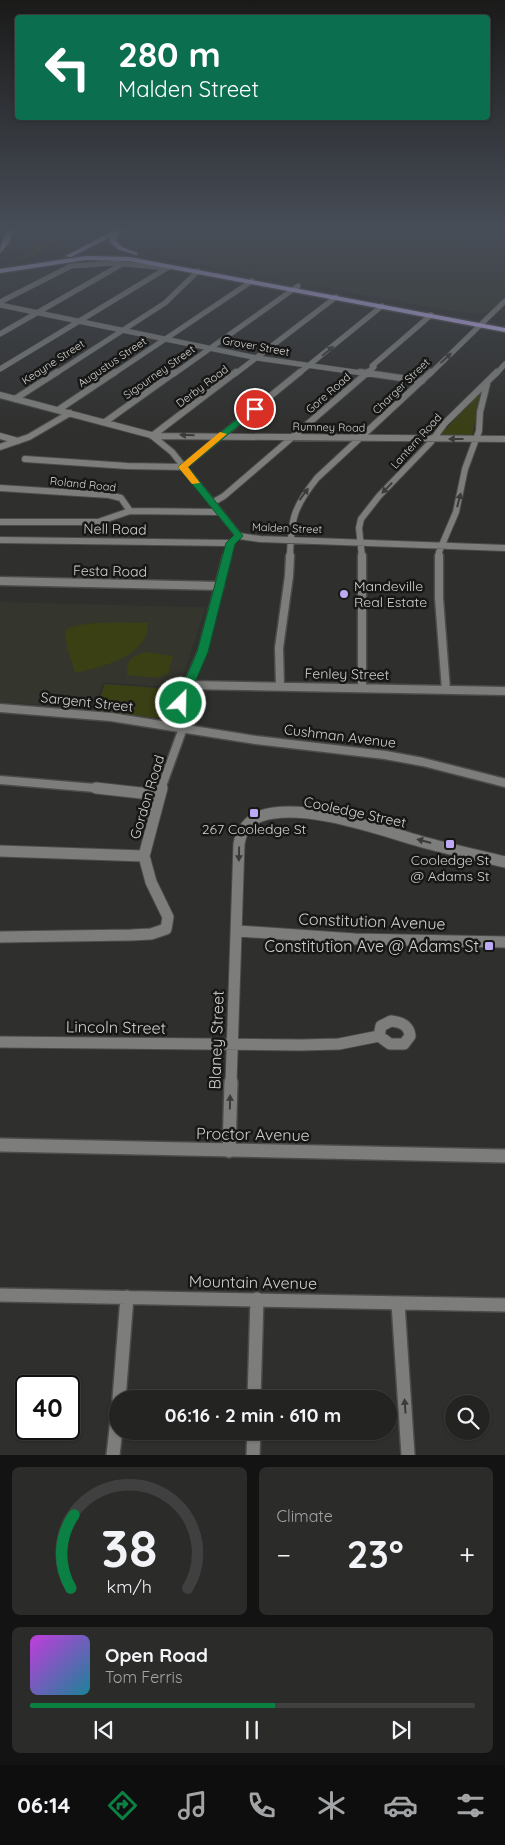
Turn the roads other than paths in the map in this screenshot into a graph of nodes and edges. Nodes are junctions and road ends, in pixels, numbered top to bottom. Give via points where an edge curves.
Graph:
1 (14, 296) edge
2 (67, 296) edge
3 (122, 296) edge
4 (174, 296) edge
5 (230, 296) edge
6 (285, 296) edge
7 (331, 296) edge
8 (338, 296) edge
9 (336, 297) junction
10 (505, 301) edge
11 (0, 304) edge
12 (382, 306) junction
13 (37, 313) junction
14 (431, 316) junction
15 (79, 322) junction
16 (483, 323) junction
17 (505, 325) edge
18 (122, 330) junction
19 (505, 330) edge
20 (0, 334) edge
21 (165, 339) junction
22 (210, 348) junction
23 (257, 358) junction
24 (505, 364) edge
25 (310, 366) junction
26 (0, 369) edge
27 (367, 373) junction
28 (422, 381) junction
29 (487, 384) junction
30 (0, 395) edge
31 (15, 399) junction
32 (58, 410) junction
33 (70, 414) junction
34 (105, 422) junction
35 (0, 436) edge
36 (152, 436) junction
37 (221, 436) junction
38 (293, 436) junction
39 (361, 437) junction
40 (433, 438) junction
41 (476, 439) junction
42 (505, 439) edge
43 (19, 441) junction
44 (0, 447) edge
45 (25, 459) dead end
46 (183, 467) junction
47 (0, 488) edge
48 (11, 488) junction
49 (0, 497) edge
50 (212, 502) junction
51 (130, 510) junction
52 (218, 512) junction
53 (1, 521) edge
54 (239, 536) junction
55 (0, 540) edge
56 (290, 540) junction
57 (360, 542) junction
58 (230, 543) junction
59 (441, 545) junction
60 (505, 548) edge
61 (0, 581) edge
62 (220, 586) junction
63 (189, 685) junction
64 (280, 686) junction
65 (362, 688) junction
66 (446, 690) junction
67 (505, 691) edge
68 (0, 708) edge
69 (170, 726) junction
70 (183, 728) junction
71 (0, 780) edge
72 (505, 783) edge
73 (159, 795) junction
74 (0, 851) edge
75 (144, 856) junction
76 (505, 862) edge
77 (238, 931) junction
78 (0, 937) edge
79 (505, 942) edge
80 (379, 1036) dead end
81 (0, 1042) edge
82 (231, 1045) junction
83 (0, 1145) edge
84 (229, 1151) junction
85 (505, 1156) edge
86 (0, 1295) edge
87 (127, 1297) junction
88 (257, 1299) junction
89 (398, 1302) junction
90 (505, 1305) edge
91 (120, 1390) edge
92 (254, 1390) edge
93 (115, 1440) edge
94 (254, 1440) edge
95 (113, 1455) edge
96 (253, 1455) edge
97 (408, 1455) edge

1 - 11 street
2 - 13 street
3 - 15 street
4 - 18 street, Keayne Street
5 - 21 street, Augustus Street
6 - 22 street, Sigourney Street
7 - 9 highway
8 - 16 highway
9 - 12 highway
9 - 23 street, Derby Road
10 - 16 street, Charger Street
11 - 13 street, Grover Street
12 - 14 highway
25 -> 12 street
13 - 15 street, Grover Street
13 - 20 street
14 - 16 highway
14 - 27 street, Gore Road
15 - 18 street, Grover Street
15 - 26 street
16 - 17 highway
16 - 19 highway
28 -> 16 street, Charger Street
18 - 21 street, Grover Street
18 - 31 street, Keayne Street
21 - 22 street, Grover Street
21 - 32 street, Augustus Street
22 - 23 street, Grover Street
22 - 34 street, Sigourney Street
23 - 25 street, Grover Street
23 - 36 street, Derby Road
24 - 29 street, Lantern Road
25 - 27 street, Grover Street
25 - 37 street
27 - 28 street, Grover Street
27 - 38 street, Gore Road
28 - 39 street, Charger Street
29 - 40 street, Lantern Road
29 - 41 street
30 - 31 street, Malden Street
31 - 32 street, Malden Street
32 - 33 street, Malden Street
33 - 34 street, Malden Street
33 - 43 street
34 - 36 street, Malden Street
35 - 43 street
37 -> 36 street, Rumney Road
36 - 46 street, Malden Street via 164,444
37 - 38 street, Rumney Road
37 - 46 street
38 - 39 street, Rumney Road
38 - 50 street, Gore Road via 224,496
39 - 40 street, Rumney Road
56 -> 39 street, Charger Street via 291,523 302,497 316,478
41 -> 40 street, Rumney Road
40 -> 57 street, Lantern Road via 361,519
41 - 42 street, Rumney Road
59 -> 41 street via 456,512 465,468
43 - 44 street
45 - 46 street
46 - 50 street, Malden Street
47 - 48 street, Roland Road
48 - 49 street
48 - 51 street, Roland Road via 109,495 121,498
50 - 52 street, Malden Street
51 - 52 street
51 - 53 street via 98,522
52 - 54 street, Malden Street
54 - 56 street, Malden Street
54 - 58 street
55 - 58 street, Nell Road
56 - 57 street, Malden Street
56 - 64 street, Charger Street via 289,576 279,648
57 - 59 street, Malden Street
57 - 65 street via 363,572
58 - 62 street
59 - 60 street, Malden Street
59 - 66 street via 439,593
61 - 62 street, Festa Road
62 - 63 street via 202,652
63 - 64 street, Fenley Street
63 - 69 street
64 - 65 street, Fenley Street
65 - 66 street, Fenley Street
66 - 67 street, Fenley Street
68 - 69 street, Sargent Street via 82,714
69 - 70 street, Cushman Avenue
70 - 72 street, Cushman Avenue via 385,755
70 - 73 street, Gordon Road
71 - 73 street
73 - 75 street, Gordon Road
74 - 75 street
75 - 78 street, Gordon Road via 151,882 168,917 166,929 131,936
76 -> 77 street, Cooledge Street via 334,819 295,813 268,814 251,821 240,836
77 - 79 street, Constitution Avenue via 355,939
77 - 82 street, Blaney Street
80 - 82 street, Lincoln Street via 339,1044
81 - 82 street, Lincoln Street
84 -> 82 street, Blaney Street
83 - 84 street, Proctor Avenue
84 - 85 street, Proctor Avenue
86 - 87 street, Mountain Avenue
87 - 88 street, Mountain Avenue
87 - 91 street
88 - 89 street, Mountain Avenue
88 - 92 street
89 - 90 street, Mountain Avenue
97 -> 89 street
93 - 95 street
94 - 96 street

